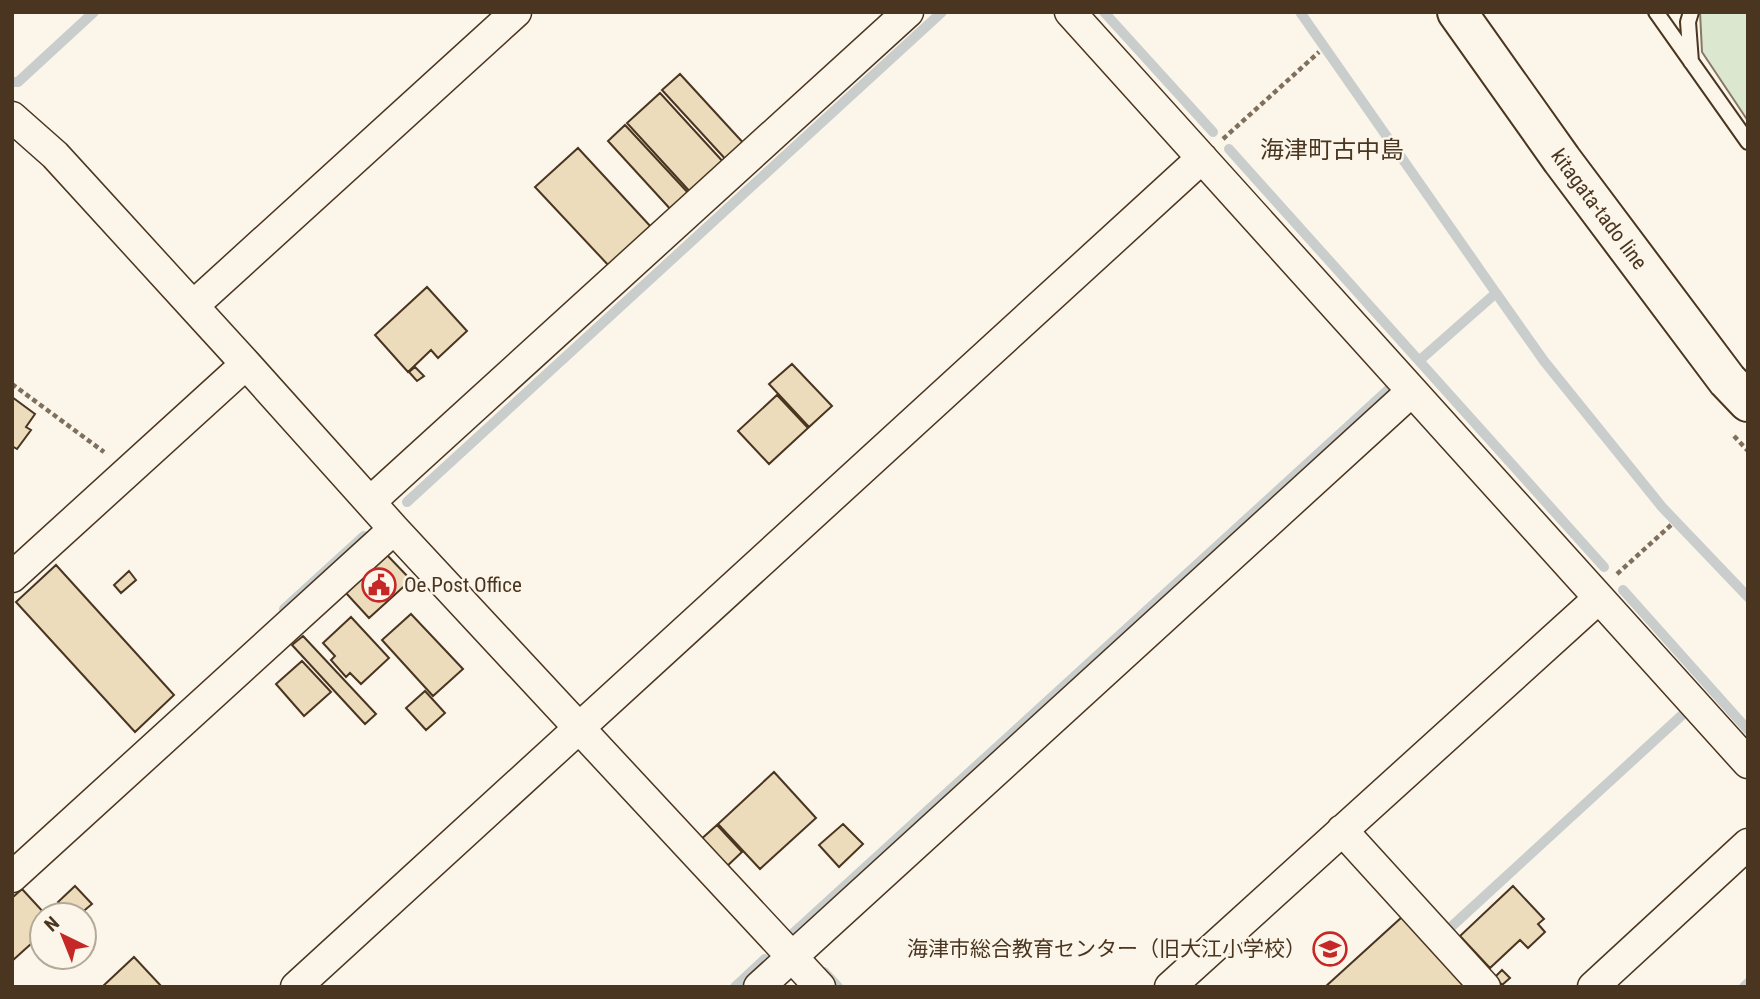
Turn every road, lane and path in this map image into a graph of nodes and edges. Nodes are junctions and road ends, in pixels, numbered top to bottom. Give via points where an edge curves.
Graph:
1 (516, 12) edge
2 (908, 12) edge
3 (1070, 12) edge
4 (1457, 12) edge
5 (1656, 12) edge
6 (1691, 12) edge
7 (1319, 52) dead end
8 (1692, 63) junction
9 (12, 117) edge
10 (1748, 142) edge
11 (1202, 158) junction
12 (193, 306) junction
13 (246, 363) junction
14 (12, 384) edge
15 (1412, 391) junction
16 (1748, 402) edge
17 (129, 470) junction
18 (370, 502) junction
19 (1671, 526) dead end
20 (394, 529) junction
21 (12, 577) edge
22 (1597, 596) junction
23 (577, 727) junction
24 (1748, 764) edge
25 (1342, 830) junction
26 (1748, 844) edge
27 (12, 877) edge
28 (792, 957) junction
29 (1172, 986) edge
30 (296, 987) edge
31 (759, 987) edge
32 (820, 987) edge
33 (1485, 987) edge
34 (1593, 987) edge

1 - 12 street
2 - 18 street
3 - 11 street
4 - 16 main road, kitagata-tado line via 1578,182
5 - 8 lane
6 - 8 lane
7 - 11 path
8 - 10 lane
9 - 12 street via 55,155
11 - 15 street
11 - 23 street
12 - 13 street
13 - 17 street
13 - 18 street
14 - 17 path
15 - 22 street
15 - 28 street
17 - 21 street
18 - 20 street
19 - 22 path
20 - 23 street
20 - 27 street
22 - 24 street
22 - 25 street
23 - 28 street
23 - 30 street
25 - 29 street
25 - 33 street
26 - 34 street
28 - 31 street
28 - 32 street

